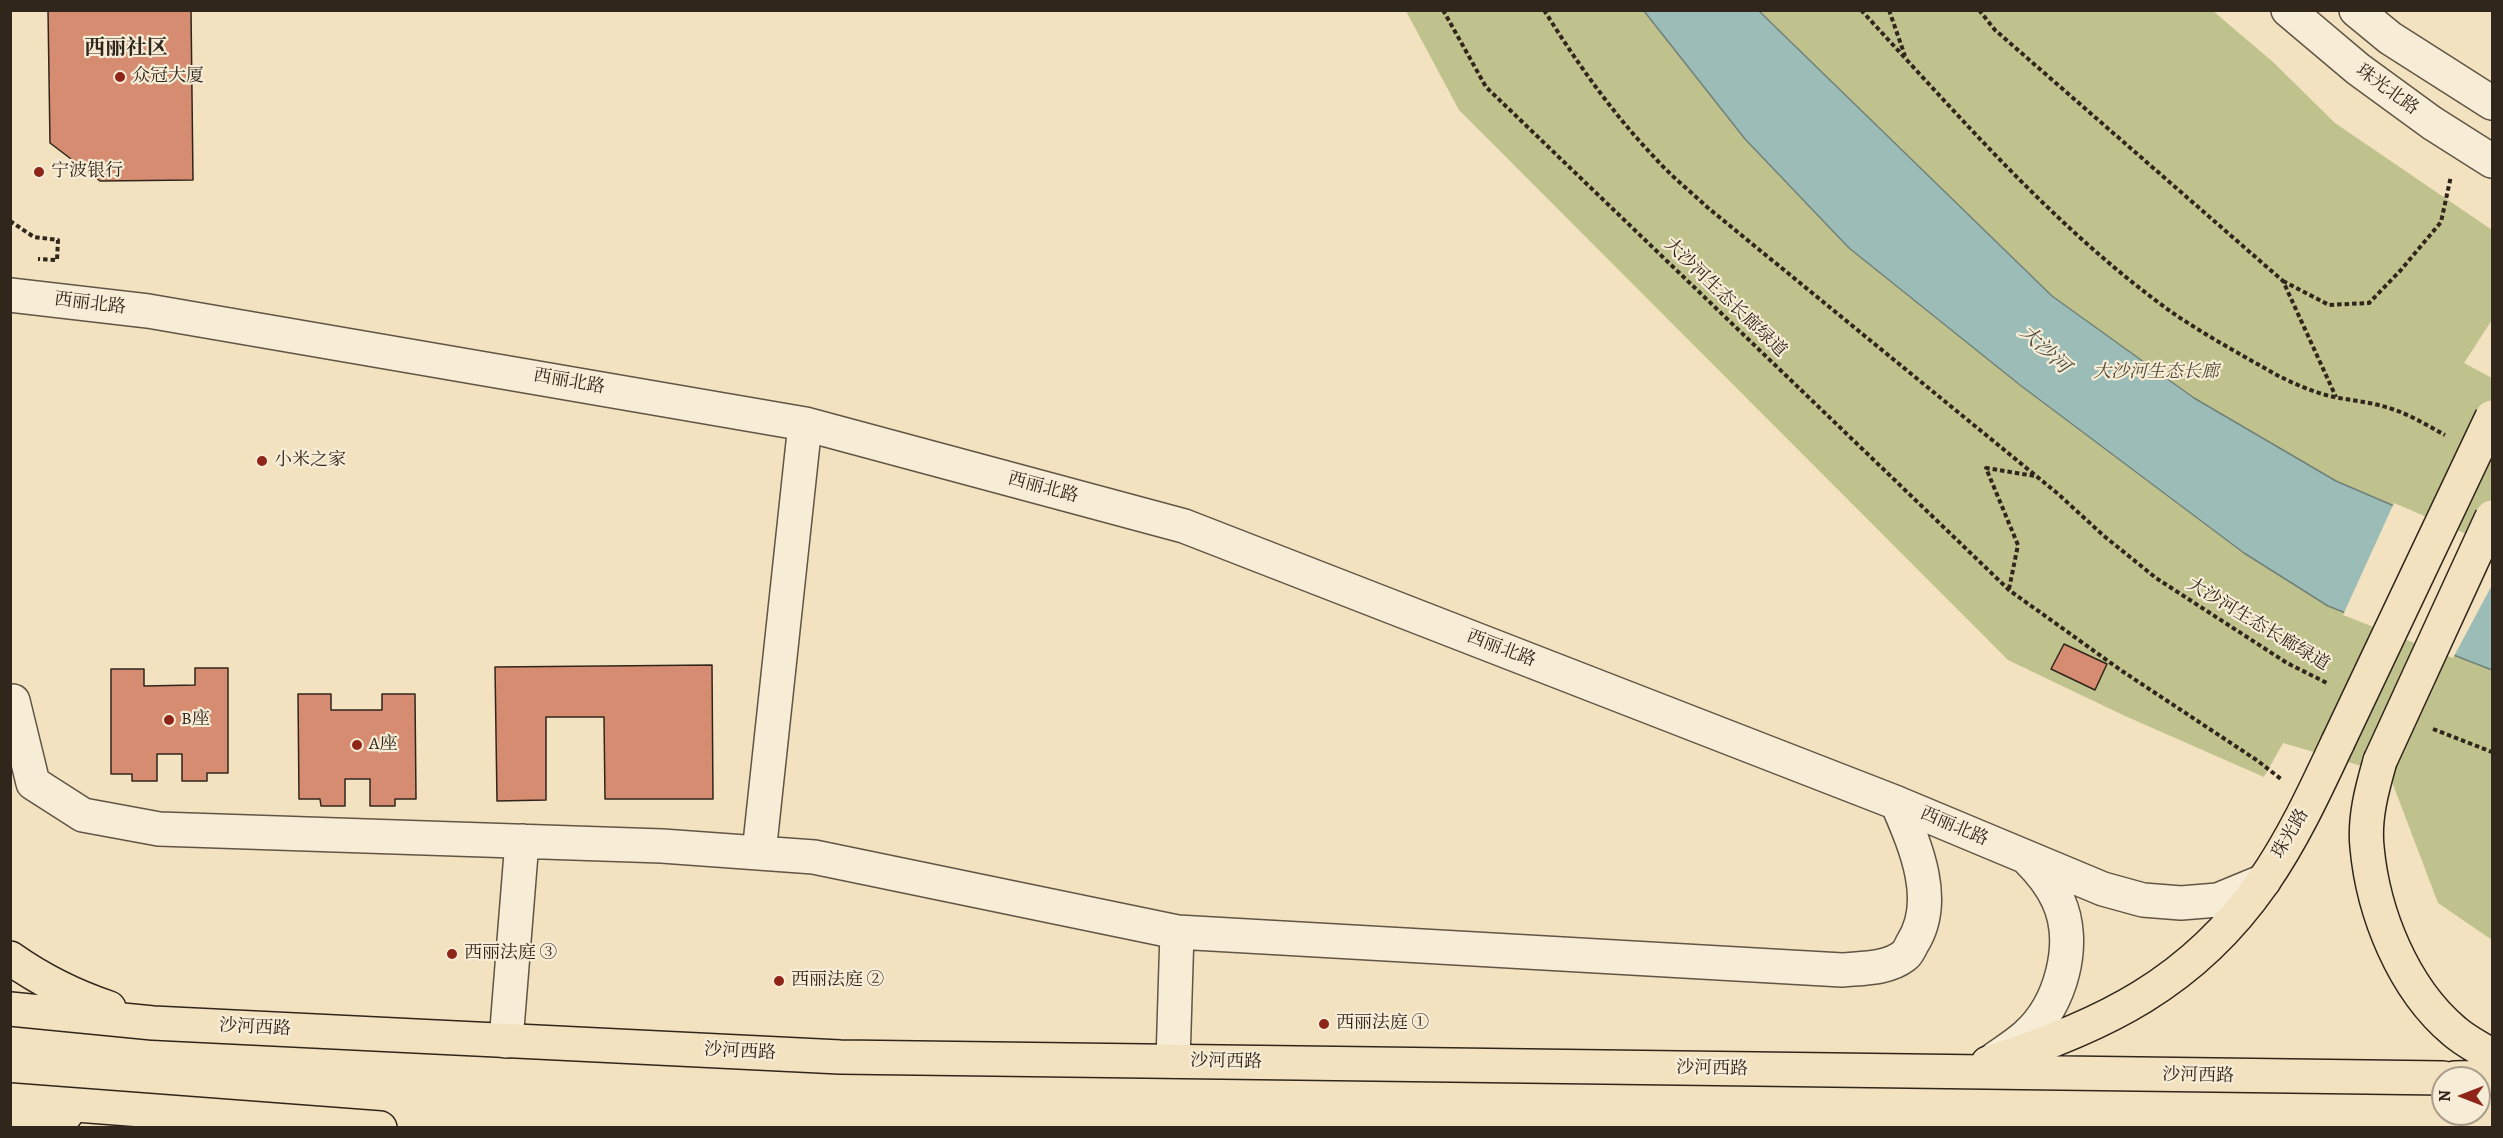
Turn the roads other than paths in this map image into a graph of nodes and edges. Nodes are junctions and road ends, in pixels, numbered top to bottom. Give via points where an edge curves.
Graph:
1 (2288, 10) edge
2 (2356, 10) edge
3 (2493, 103) edge
4 (2493, 161) edge
5 (10, 295) edge
6 (2493, 417) edge
7 (806, 424) junction
8 (2493, 516) edge
9 (13, 701) dead end
10 (1897, 803) junction
11 (522, 841) junction
12 (759, 853) junction
13 (2027, 858) junction
14 (2264, 881) junction
15 (1177, 932) junction
16 (10, 958) edge
17 (10, 1009) edge
18 (153, 1023) junction
19 (506, 1041) junction
20 (2493, 1056) edge
21 (1173, 1061) junction
22 (1988, 1063) junction
23 (1918, 1072) junction
24 (2431, 1078) edge
25 (10, 1100) edge
26 (104, 1106) junction
27 (15, 1128) edge
28 (380, 1128) edge

1 - 4 street, 珠光北路 via 2358,69
2 - 3 street via 2390,38
5 - 7 street, 西丽北路 via 148,311
6 - 14 main road, 珠光路, bridge via 2310,802
7 - 10 street, 西丽北路 via 1184,526
7 - 12 street
8 - 20 main road, bridge via 2380,761 2368,805 2366,846 2374,894 2392,944 2418,993 2454,1031
9 - 11 street via 33,783 83,815 159,829
10 - 13 street, 西丽北路
10 - 15 street via 1912,837 1923,879 1924,911 1918,936 1905,955 1877,967 1842,970
11 - 12 street
11 - 19 street
12 - 15 street via 814,857
13 - 14 street, 西丽北路 via 2103,889 2143,900 2218,900
13 - 22 street, 西丽北路 via 2059,901 2066,956 2058,988 2046,1013 2026,1036
14 - 22 main road, 珠光路 via 2225,930 2162,985 2104,1019 2048,1044
15 - 21 street
16 - 18 main road via 36,976 86,1000
17 - 18 main road, 沙河西路
18 - 19 main road, 沙河西路
19 - 21 main road, 沙河西路 via 840,1057
21 - 23 main road, 沙河西路
22 - 23 street, 珠光路
23 - 24 main road, 沙河西路
25 - 26 main road
26 - 27 main road
26 - 28 main road

